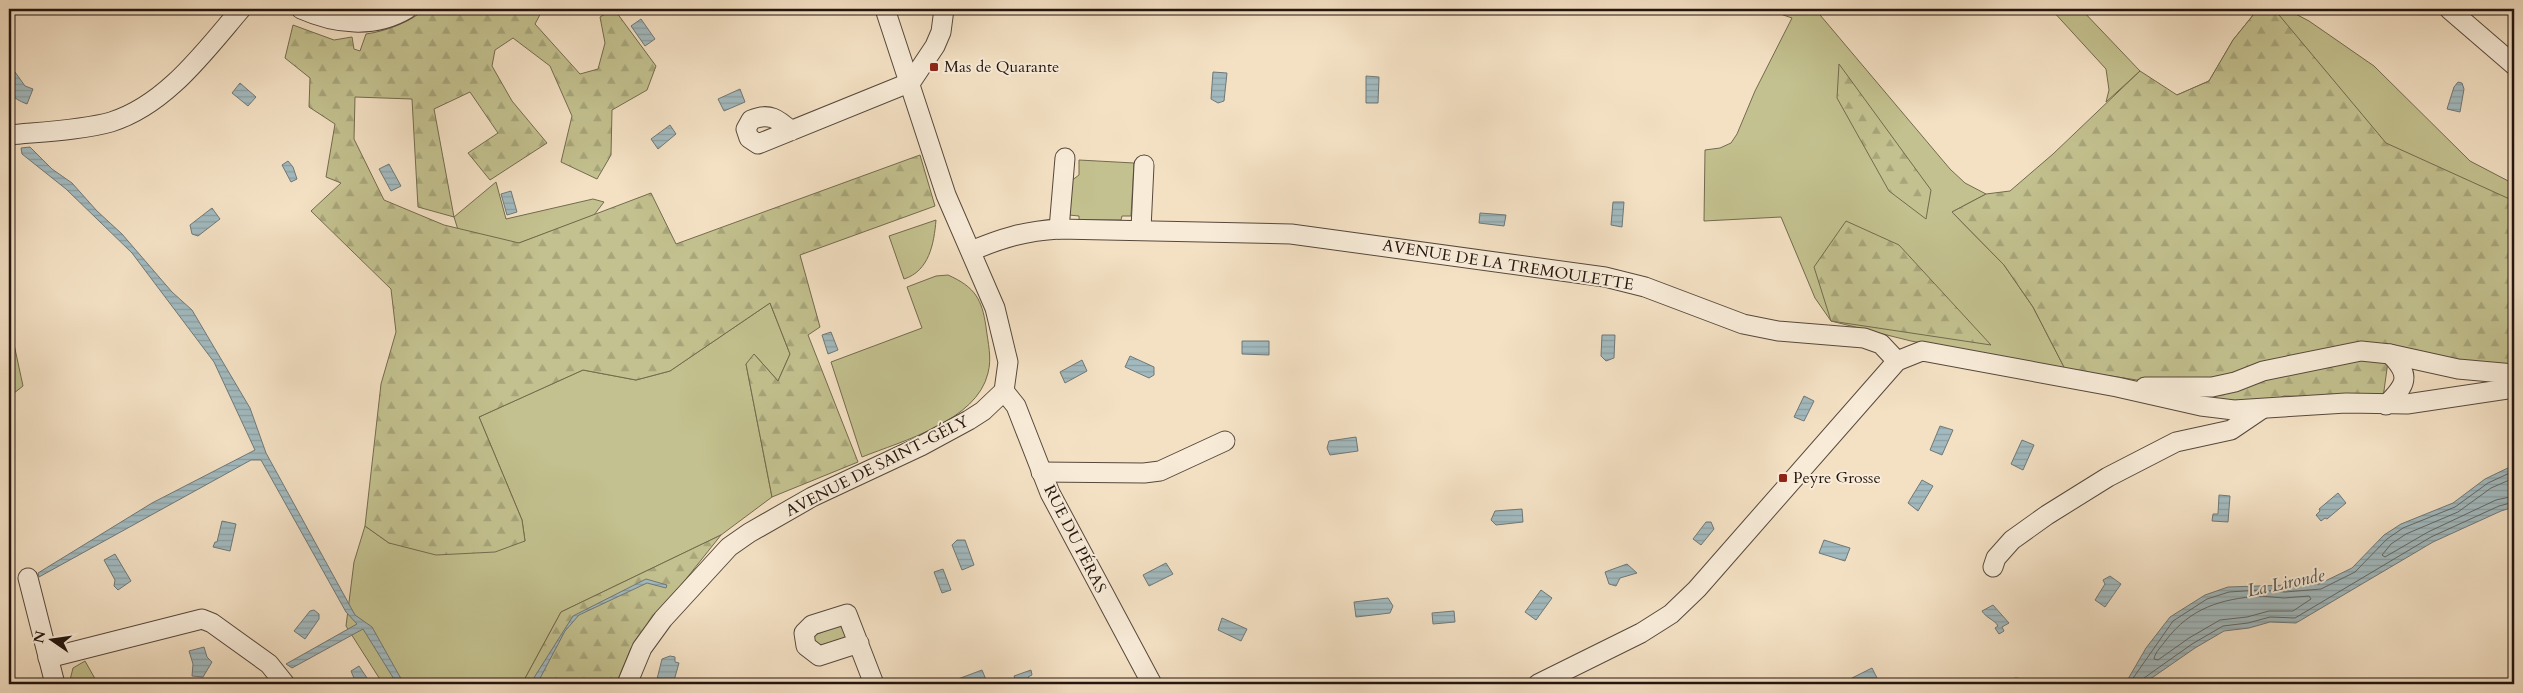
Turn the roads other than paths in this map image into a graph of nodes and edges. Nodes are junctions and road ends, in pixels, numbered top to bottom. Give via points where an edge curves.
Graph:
1 (242, 9) edge
2 (301, 9) edge
3 (407, 9) edge
4 (885, 9) edge
5 (944, 9) edge
6 (2449, 9) edge
7 (2514, 65) edge
8 (911, 82) junction
9 (790, 131) dead end
10 (9, 135) edge
11 (1065, 158) dead end
12 (1144, 165) dead end
13 (1059, 228) junction
14 (1141, 229) junction
15 (971, 250) junction
16 (2390, 354) junction
17 (1897, 361) junction
18 (2514, 374) edge
19 (2117, 387) junction
20 (2514, 388) edge
21 (1004, 391) junction
22 (2386, 405) junction
23 (2262, 409) junction
24 (1225, 440) dead end
25 (1041, 472) junction
26 (1993, 567) dead end
27 (28, 578) dead end
28 (859, 643) dead end
29 (48, 658) junction
30 (55, 684) edge
31 (285, 684) edge
32 (627, 684) edge
33 (874, 684) edge
34 (1152, 684) edge
35 (1538, 684) edge

1 - 10 street via 175,84 126,116 109,122
2 - 3 street via 328,19 356,23 394,17
4 - 8 street
5 - 8 street via 935,46
6 - 7 street
8 - 9 street
8 - 15 street via 946,195
11 - 13 street
12 - 14 street
13 - 14 street, AVENUE DE LA TREMOULETTE
13 - 15 street, AVENUE DE LA TREMOULETTE via 1003,237
14 - 17 street, AVENUE DE LA TREMOULETTE via 1291,234 1605,277 1645,287 1744,324 1778,331 1864,338 1881,344
15 - 21 street via 995,308 1007,352
16 - 18 street via 2458,369
16 - 19 street via 2361,351 2263,371 2212,387
16 - 22 street via 2402,368 2404,381
17 - 19 street via 1922,351
17 - 35 street via 1697,589 1671,614 1641,633
19 - 23 street via 2201,406
20 - 22 street via 2430,402
21 - 25 street, RUE DU PÉRAS via 1016,406
21 - 32 street, AVENUE DE SAINT-GÉLY via 969,420 812,497 729,547 658,626 642,648
22 - 23 street via 2346,402
23 - 26 street via 2232,430 2176,442 2108,477 2012,540 1996,558
24 - 25 street via 1160,471
25 - 34 street, RUE DU PÉRAS
27 - 29 street
28 - 33 street
29 - 30 street
29 - 31 street via 202,619 212,622 269,664

